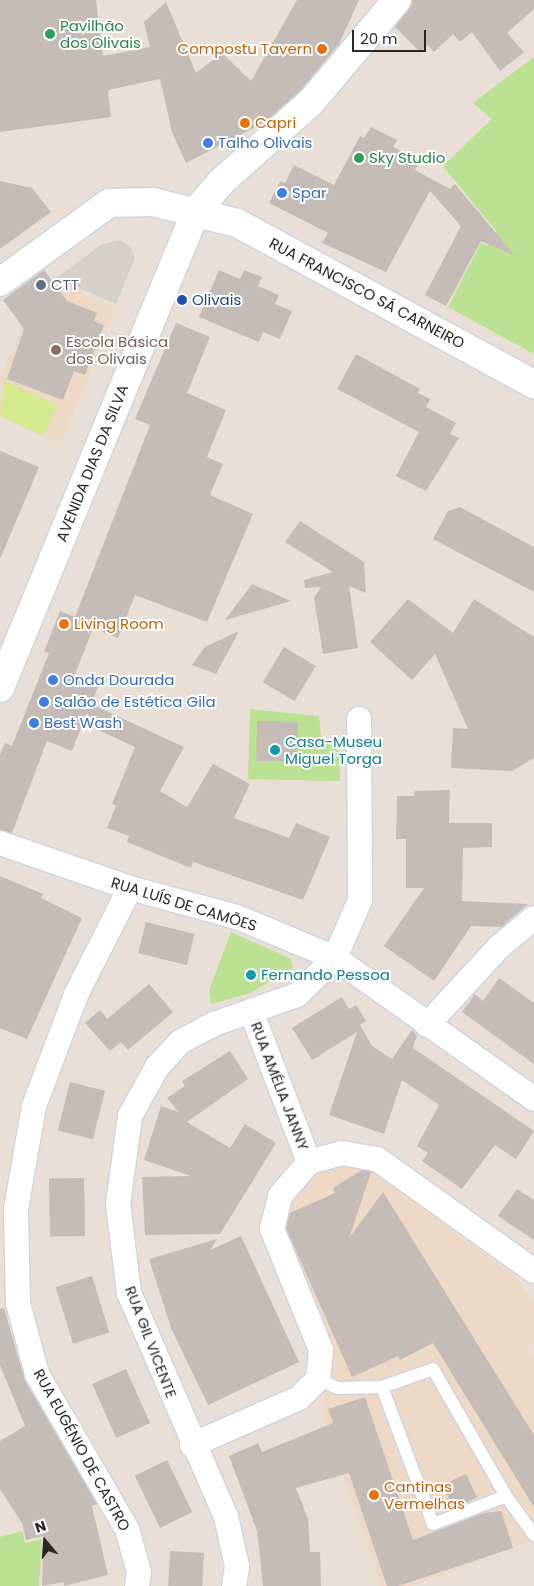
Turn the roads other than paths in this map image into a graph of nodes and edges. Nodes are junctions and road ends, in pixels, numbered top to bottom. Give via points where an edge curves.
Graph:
1 (397, 0) edge
2 (196, 211) junction
3 (0, 282) edge
4 (534, 384) edge
5 (0, 688) edge
6 (359, 719) dead end
7 (0, 843) edge
8 (130, 888) junction
9 (534, 918) edge
10 (335, 958) junction
11 (251, 1011) junction
12 (427, 1025) junction
13 (534, 1099) edge
14 (309, 1162) junction
15 (534, 1271) edge
16 (318, 1379) junction
17 (382, 1387) junction
18 (192, 1445) junction
19 (506, 1496) junction
20 (534, 1535) edge
21 (137, 1586) edge
22 (234, 1586) edge

1 - 2 street, AVENIDA DIAS DA SILVA via 311,102 221,182
2 - 3 street, RUA FRANCISCO SÁ CARNEIRO via 153,202 109,203
2 - 4 street, RUA FRANCISCO SÁ CARNEIRO via 237,223
2 - 5 street, AVENIDA DIAS DA SILVA
6 - 10 street via 360,900
7 - 8 street, RUA LUÍS DE CAMÕES
8 - 10 street, RUA LUÍS DE CAMÕES via 237,917
8 - 21 street, RUA EUGÉNIO DE CASTRO via 76,995 34,1106 16,1209 18,1303 36,1374 127,1529 139,1572
9 - 12 street via 500,946
10 - 11 street, RUA GIL VICENTE via 296,994
10 - 12 street, RUA LUÍS DE CAMÕES
11 - 14 street, RUA AMÉLIA JANNY
11 - 18 street, RUA GIL VICENTE via 180,1042 158,1067 130,1116 118,1204 129,1293
12 - 13 street, RUA LUÍS DE CAMÕES
14 - 15 street via 342,1153 377,1159
14 - 16 street via 280,1196 272,1228 321,1350
16 - 17 lane via 337,1388
16 - 18 street via 299,1398
17 - 19 lane via 433,1369
17 - 19 lane via 432,1524
18 - 22 street, RUA GIL VICENTE via 226,1517 237,1566
19 - 20 lane

